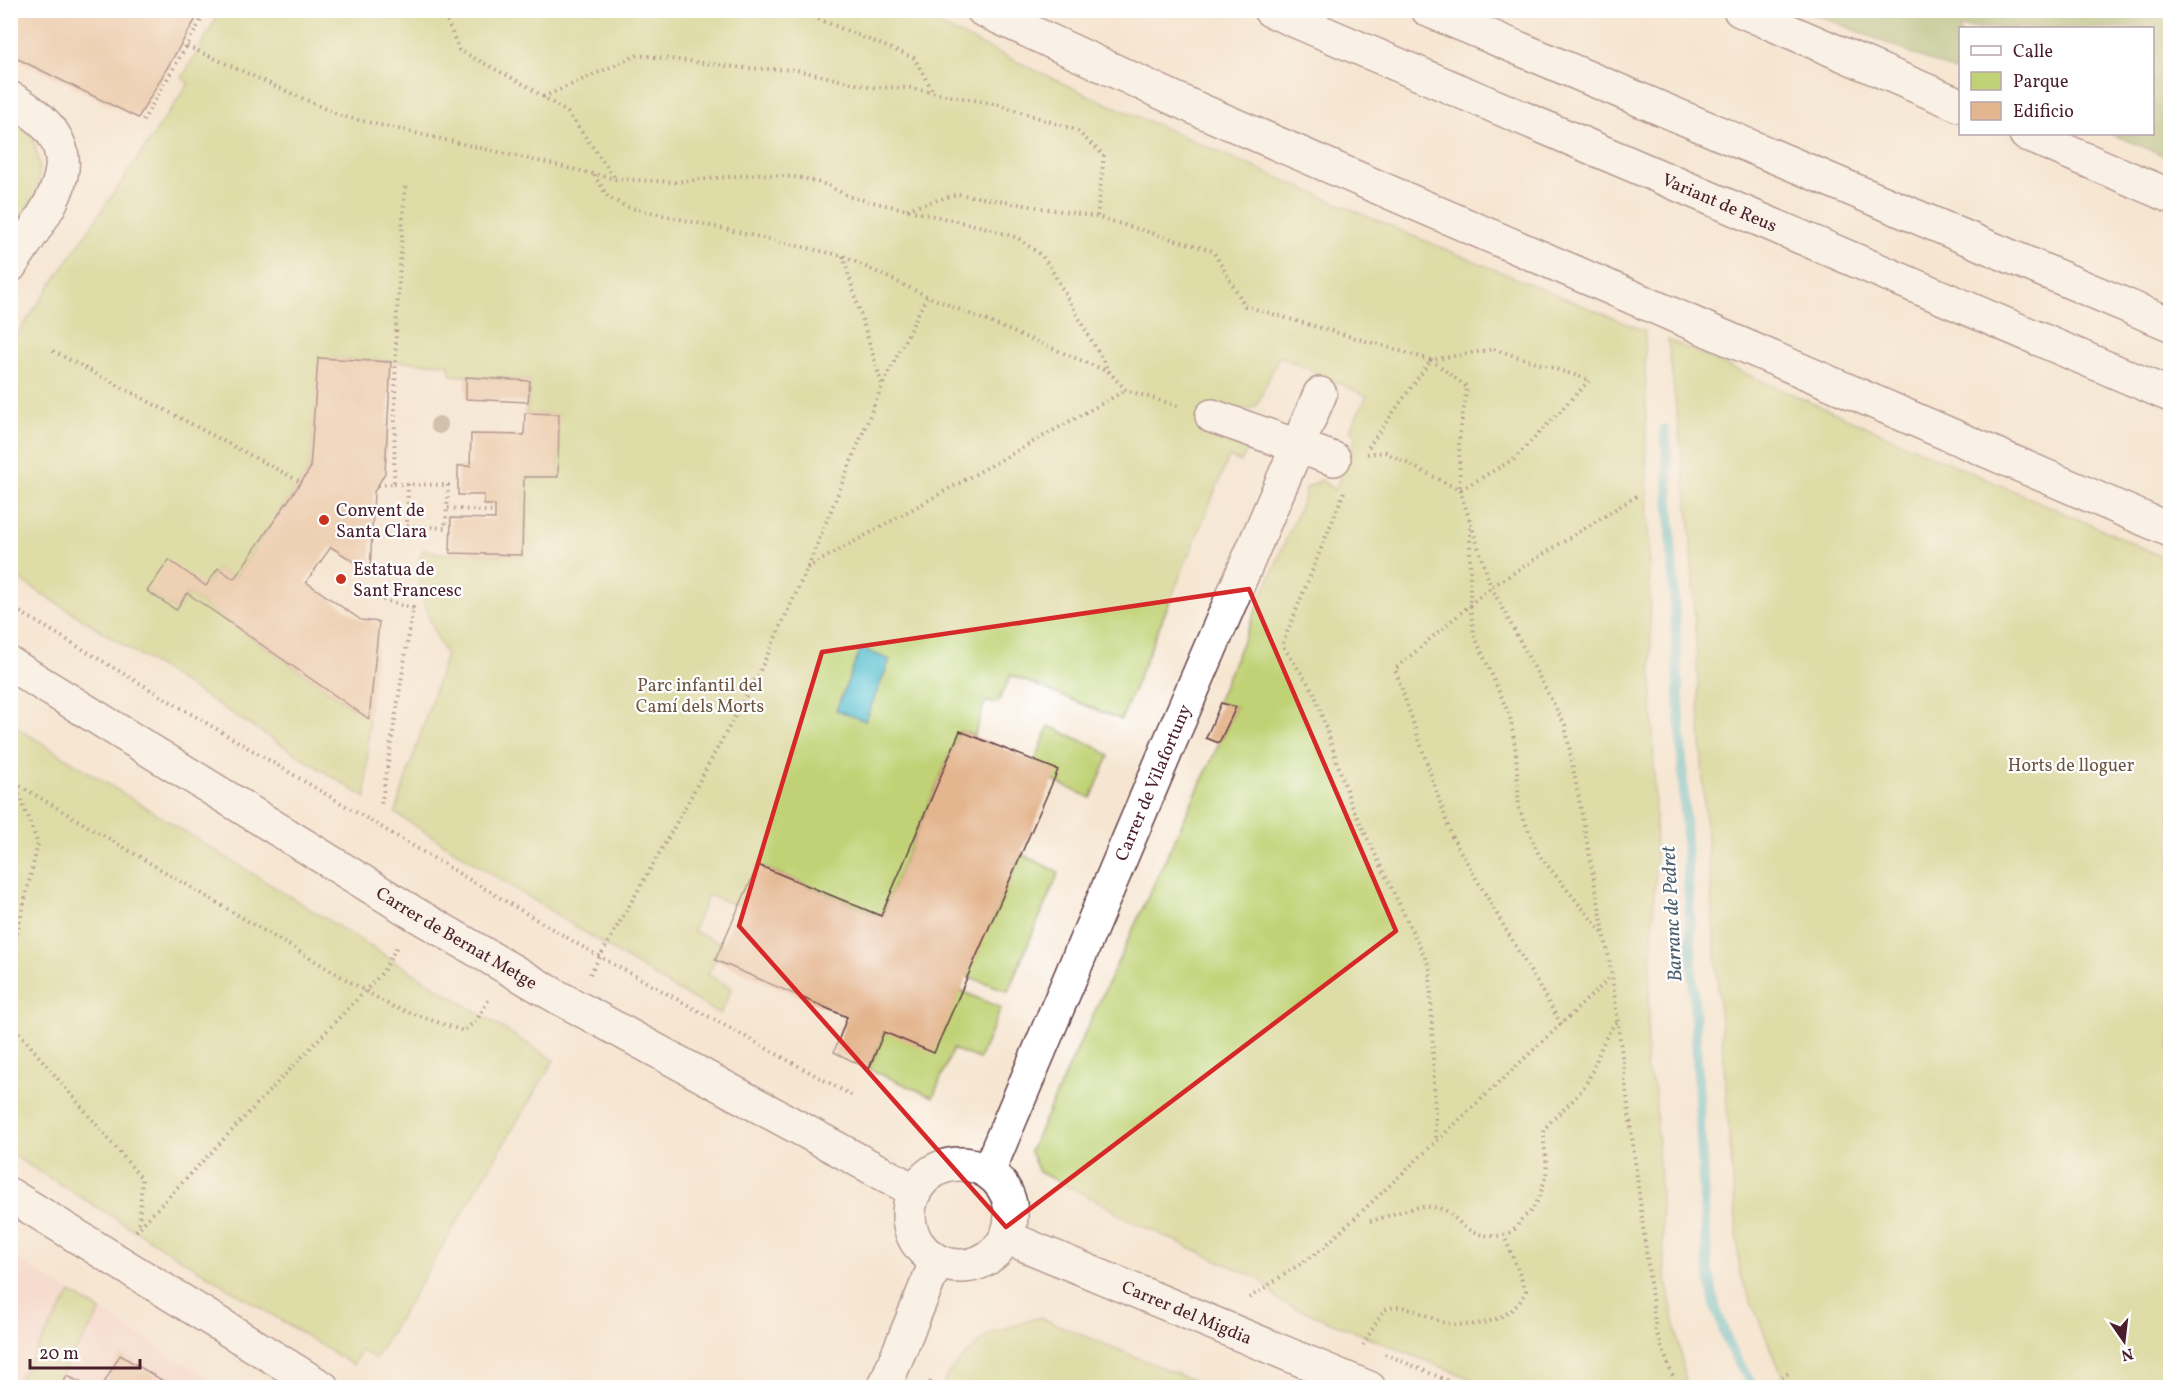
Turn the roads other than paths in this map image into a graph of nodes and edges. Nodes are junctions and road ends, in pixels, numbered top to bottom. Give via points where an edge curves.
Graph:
1 (983, 10) edge
2 (1270, 10) edge
3 (1428, 10) edge
4 (1740, 10) edge
5 (10, 98) edge
6 (1959, 105) edge
7 (2028, 135) edge
8 (2170, 196) edge
9 (10, 266) edge
10 (2170, 324) edge
11 (1320, 394) dead end
12 (2170, 395) edge
13 (1212, 416) road end
14 (1298, 446) junction
15 (1340, 473) road end
16 (2170, 530) edge
17 (10, 664) edge
18 (988, 1172) junction
19 (915, 1191) junction
20 (10, 1195) edge
21 (1006, 1237) junction
22 (938, 1260) junction
23 (323, 1388) edge
24 (884, 1388) edge
25 (1369, 1388) edge

1 - 16 main road via 1206,113
2 - 12 main road, Variant de Reus
3 - 10 main road
4 - 6 main road
5 - 9 main road via 50,127 62,148 63,176
7 - 8 main road
11 - 14 main road, Carrer de Vilafortuny
13 - 14 main road
14 - 15 main road
14 - 18 main road, Carrer de Vilafortuny
17 - 19 main road, Carrer de Bernat Metge via 506,967
18 - 19 main road via 972,1165 939,1168
18 - 21 main road via 1003,1188 1011,1208
19 - 22 main road via 909,1207 910,1223 924,1251
20 - 23 main road
21 - 22 main road via 984,1260 953,1265
21 - 25 main road, Carrer del Migdia
22 - 24 main road

